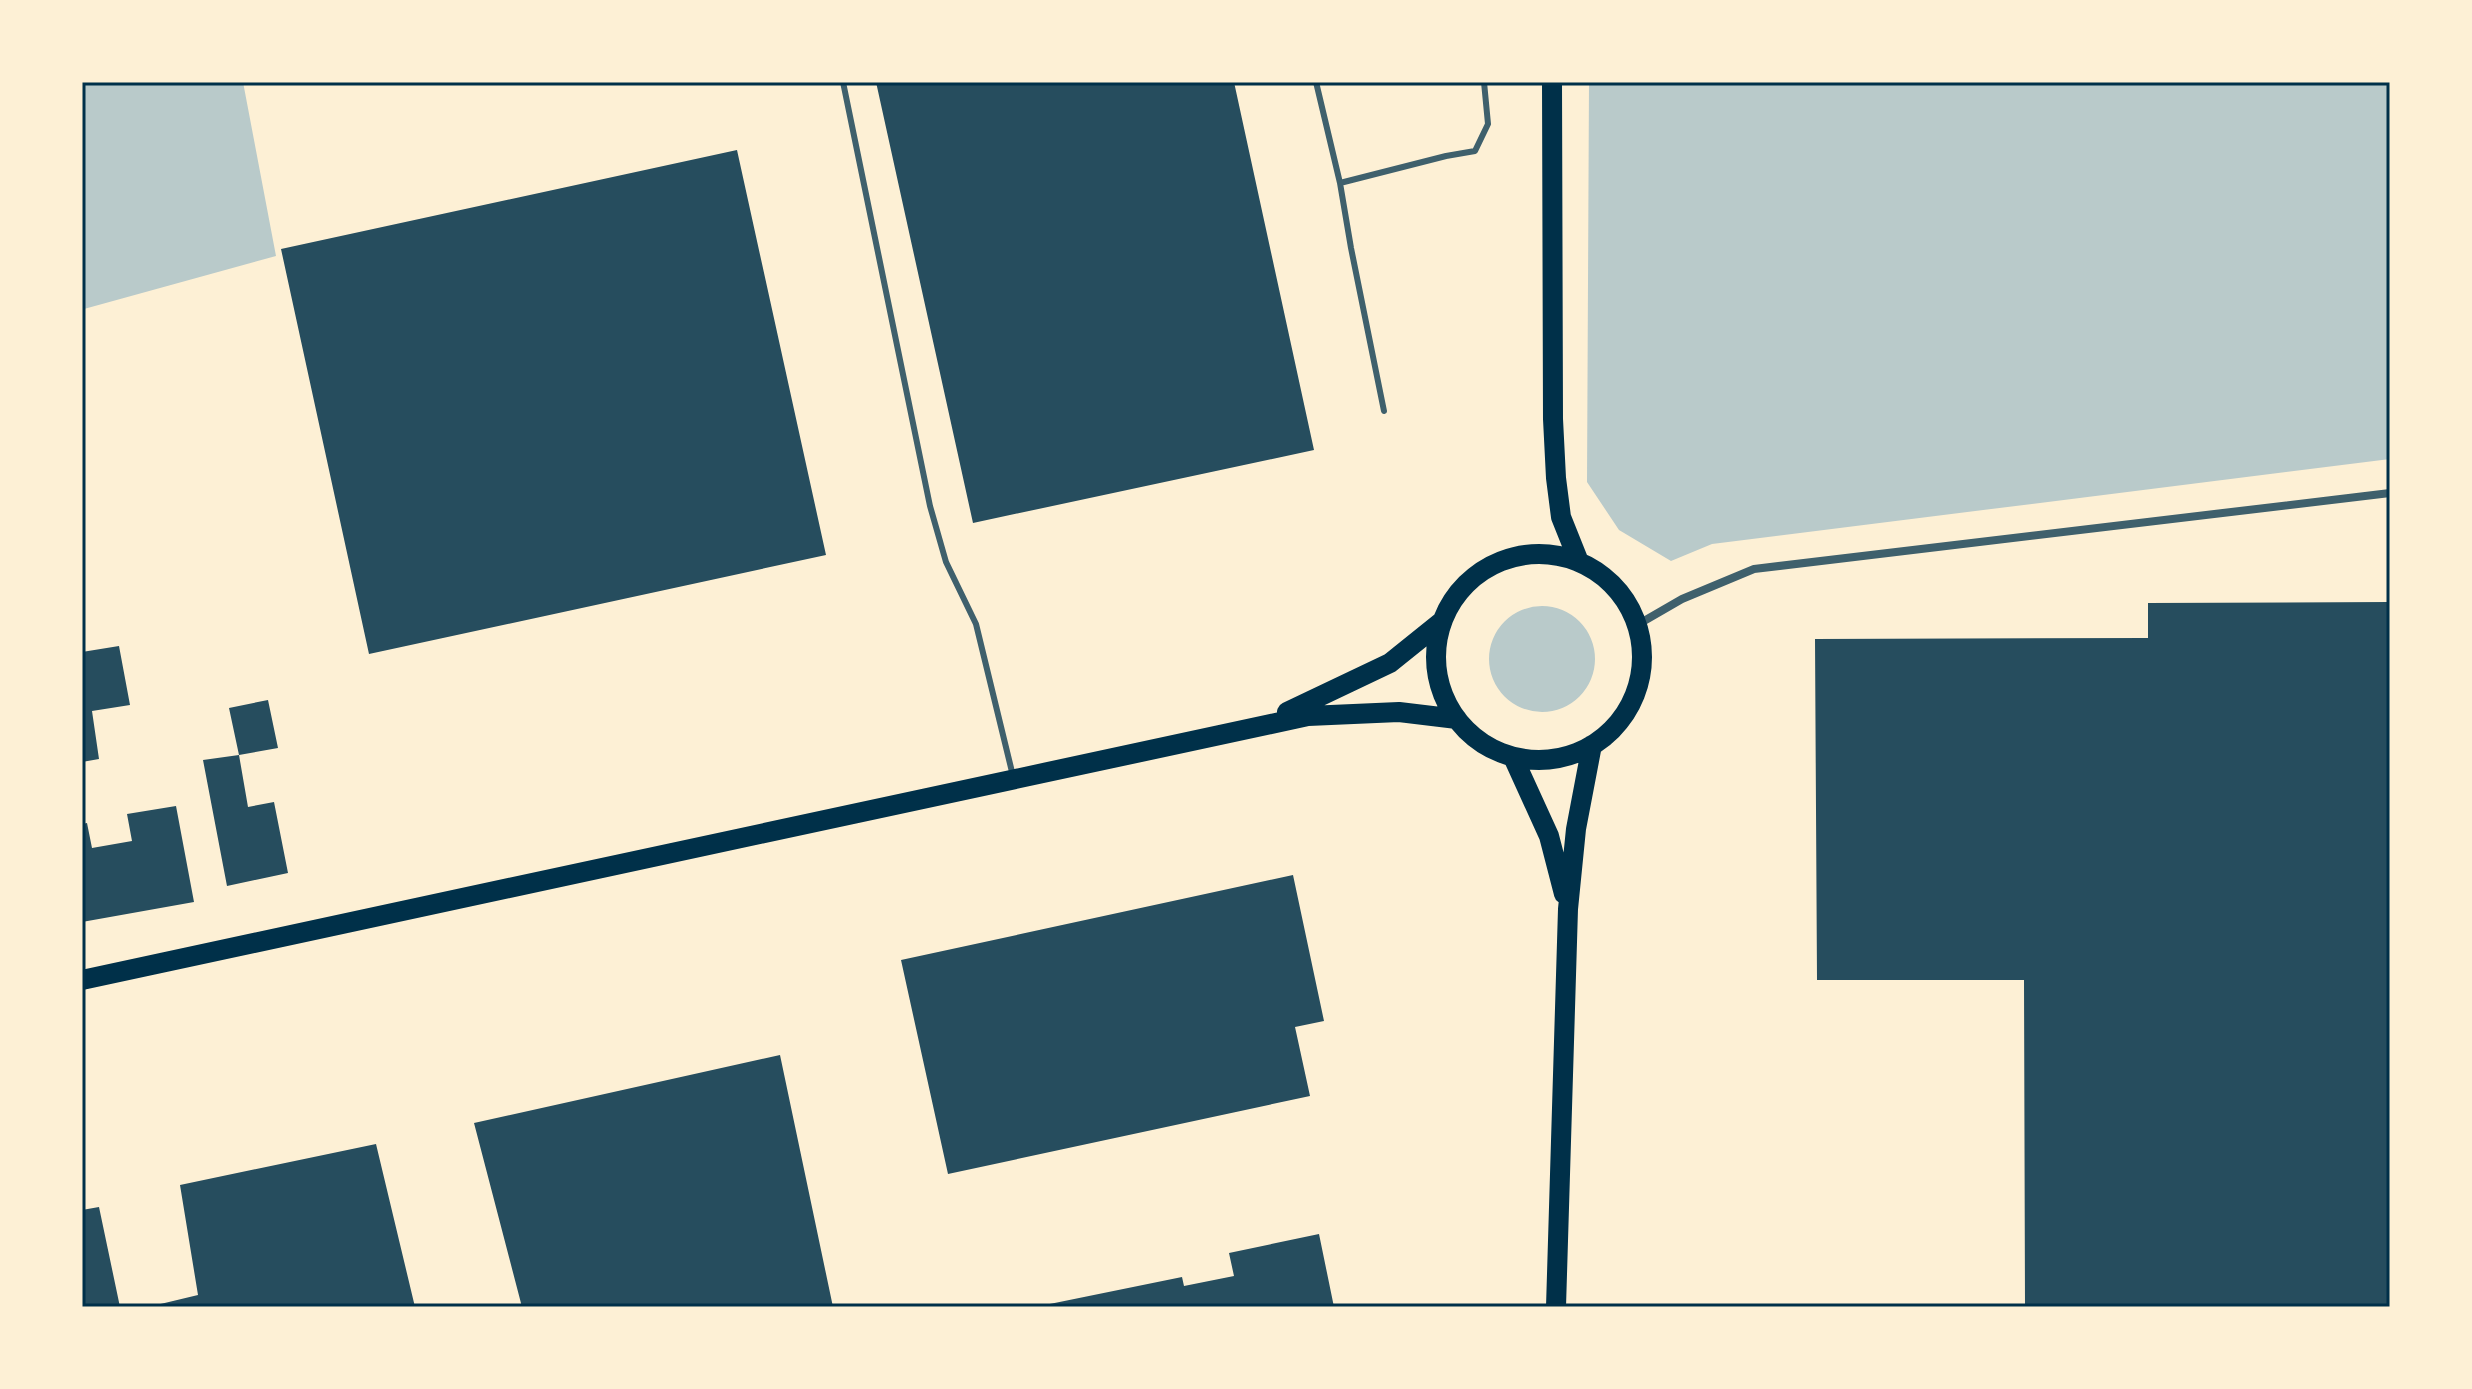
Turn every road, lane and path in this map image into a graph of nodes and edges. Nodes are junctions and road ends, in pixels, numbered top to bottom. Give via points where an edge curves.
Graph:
1 (843, 82) edge
2 (1316, 82) edge
3 (1484, 82) edge
4 (1552, 82) edge
5 (1340, 183) junction
6 (1384, 411) dead end
7 (2390, 493) edge
8 (1579, 562) junction
9 (1441, 622) junction
10 (1637, 625) junction
11 (1457, 719) junction
12 (1251, 729) junction
13 (1592, 745) junction
14 (1513, 757) junction
15 (1014, 780) junction
16 (1568, 909) junction
17 (82, 980) edge
18 (1556, 1307) edge

1 - 15 lane via 930,506 946,562 976,624
2 - 5 lane
3 - 5 lane via 1488,124 1475,151
4 - 8 main road via 1556,478 1561,517
5 - 6 lane
7 - 10 street via 1754,569 1682,599
8 - 9 main road via 1533,554 1498,562 1467,583
8 - 10 main road via 1619,592
9 - 11 main road via 1436,668 1440,689
9 - 12 main road via 1390,663
10 - 13 main road via 1642,662 1636,692 1619,722
11 - 12 main road via 1349,713
11 - 14 main road via 1481,742
12 - 15 main road
13 - 14 main road via 1559,758
13 - 16 main road
14 - 16 main road via 1549,836
15 - 17 main road
16 - 18 main road

